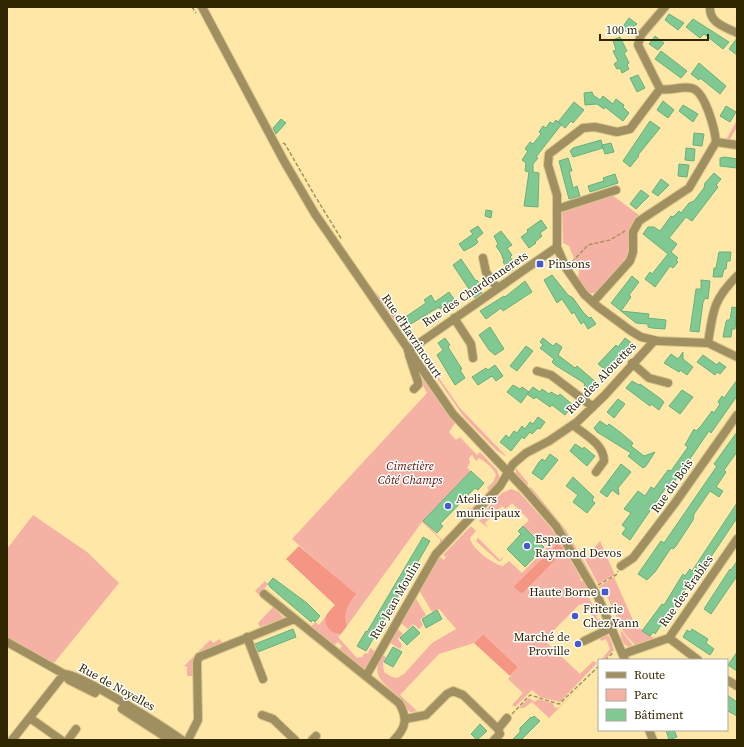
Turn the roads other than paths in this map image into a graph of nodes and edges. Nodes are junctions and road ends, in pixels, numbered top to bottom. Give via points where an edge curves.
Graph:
1 (202, 7) edge
2 (665, 7) edge
3 (710, 7) edge
4 (737, 33) edge
5 (660, 89) junction
6 (716, 142) junction
7 (737, 145) edge
8 (616, 190) dead end
9 (557, 209) junction
10 (557, 248) junction
11 (483, 258) dead end
12 (737, 276) edge
13 (497, 288) junction
14 (593, 302) junction
15 (454, 318) junction
16 (654, 341) junction
17 (708, 343) junction
18 (408, 350) junction
19 (737, 357) edge
20 (473, 358) dead end
21 (632, 364) junction
22 (537, 372) dead end
23 (668, 384) dead end
24 (414, 389) dead end
25 (593, 407) junction
26 (737, 415) edge
27 (573, 425) junction
28 (596, 472) dead end
29 (508, 473) junction
30 (737, 539) edge
31 (449, 540) joint
32 (621, 566) road end
33 (264, 594) dead end
34 (294, 619) junction
35 (613, 627) junction
36 (247, 637) junction
37 (669, 638) junction
38 (584, 641) dead end
39 (7, 642) edge
40 (623, 655) edge
41 (697, 659) edge
42 (64, 674) junction
43 (366, 676) junction
44 (263, 679) dead end
45 (728, 681) edge
46 (737, 686) edge
47 (262, 715) dead end
48 (30, 718) junction
49 (507, 718) road end
50 (405, 719) junction
51 (76, 729) dead end
52 (498, 729) junction
53 (12, 740) edge
54 (61, 740) edge
55 (68, 740) edge
56 (170, 740) edge
57 (182, 740) edge
58 (188, 740) edge
59 (295, 740) edge
60 (394, 740) edge
61 (494, 740) edge

1 - 18 street, Rue d'Havrincourt via 302,194
2 - 5 street via 641,35 638,46
3 - 4 street via 713,20
5 - 6 street via 691,88 698,91 704,101
5 - 9 street via 630,129 617,132 595,127 583,128 552,150 548,165 556,187
6 - 7 street
6 - 14 street via 689,188 642,217 634,228 630,262
8 - 9 street
9 - 10 street
10 - 13 street, Rue des Chardonnerets
10 - 14 street via 566,268
11 - 13 street via 486,272
12 - 17 street via 717,300
13 - 15 street, Rue des Chardonnerets
14 - 16 street via 625,328
15 - 18 street, Rue des Chardonnerets
15 - 20 street via 471,344
16 - 17 street
16 - 21 street, Rue des Alouettes
17 - 19 street
18 - 24 street via 411,367 418,382
18 - 29 street, Rue d'Havrincourt via 460,423
21 - 23 street via 649,378
21 - 25 street, Rue des Alouettes
22 - 25 street via 551,376
25 - 27 street, Rue des Alouettes
26 - 32 street, Rue du Bois via 637,553 629,563
27 - 28 street via 599,446 603,453 604,461
27 - 29 street, Rue des Alouettes via 522,455
29 - 31 street, Rue des Alouettes via 500,486
29 - 35 street, Rue d'Havrincourt via 556,526 593,587
30 - 37 street, Rue des Érables
31 - 43 street, Rue Jean Moulin via 439,551
33 - 34 street
34 - 36 street
34 - 43 street
35 - 38 street
35 - 40 street, Rue d'Havrincourt
36 - 44 street
36 - 58 street via 198,657 198,720
37 - 40 street, Rue des Érables
37 - 41 street
39 - 42 street
42 - 48 street
42 - 56 street, Rue de Noyelles via 69,680 110,701
42 - 57 street, Rue de Noyelles via 88,683
43 - 50 street via 396,700
45 - 46 street
47 - 59 street via 273,719
48 - 53 street
48 - 54 street
49 - 52 street
50 - 52 street via 426,715 449,692 455,691 463,695
50 - 60 street via 403,730
51 - 55 street
52 - 61 street via 500,734

